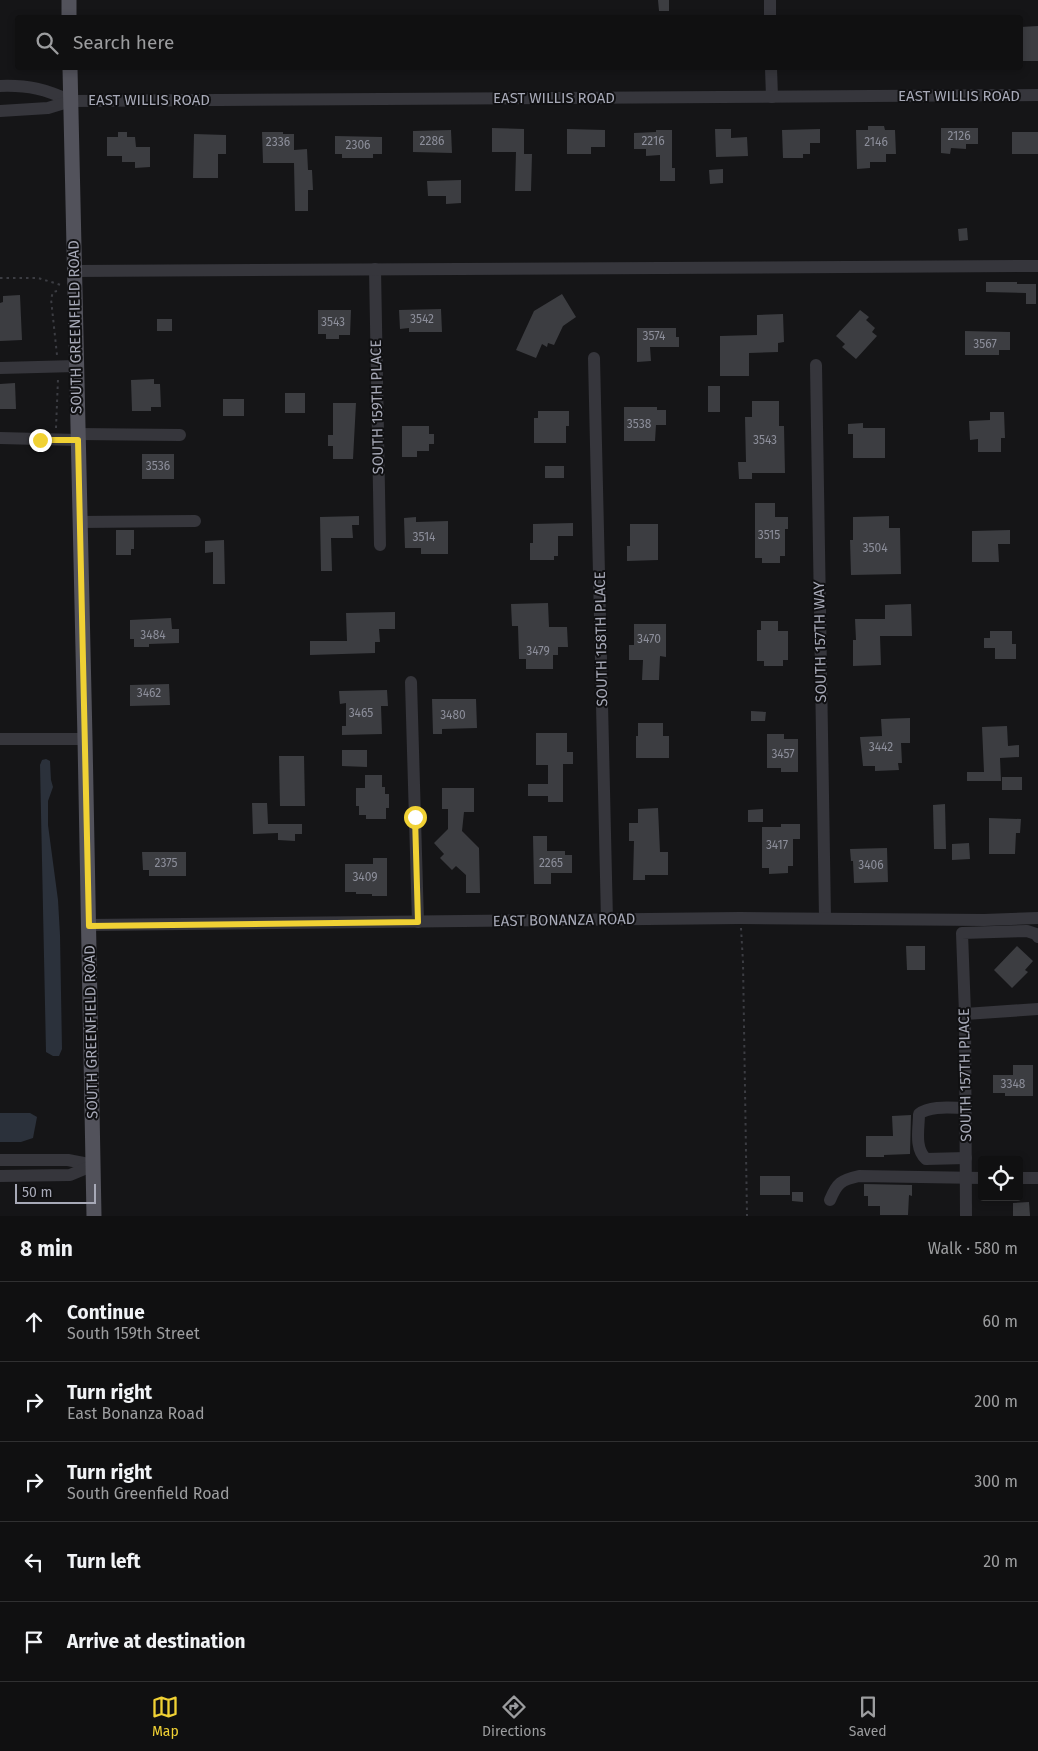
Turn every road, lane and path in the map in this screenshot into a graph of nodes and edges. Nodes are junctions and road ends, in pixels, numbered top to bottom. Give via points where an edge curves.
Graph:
1 (69, 0) edge
2 (770, 0) edge
3 (69, 15) edge
4 (770, 15) edge
5 (70, 70) edge
6 (771, 70) edge
7 (0, 86) edge
8 (1038, 95) edge
9 (772, 97) junction
10 (71, 101) junction
11 (0, 111) edge
12 (1038, 266) edge
13 (375, 269) junction
14 (0, 278) edge
15 (74, 278) junction
16 (57, 291) dead end
17 (57, 357) dead end
18 (594, 358) dead end
19 (816, 365) dead end
20 (76, 366) junction
21 (0, 368) edge
22 (58, 374) dead end
23 (180, 434) dead end
24 (78, 437) junction
25 (0, 438) edge
26 (56, 440) junction
27 (195, 521) dead end
28 (79, 522) junction
29 (380, 545) dead end
30 (411, 682) dead end
31 (0, 739) edge
32 (86, 739) junction
33 (740, 918) junction
34 (825, 918) junction
35 (1038, 918) edge
36 (607, 920) junction
37 (418, 922) junction
38 (89, 926) junction
39 (1038, 938) edge
40 (1038, 1010) edge
41 (965, 1014) junction
42 (966, 1108) junction
43 (966, 1158) junction
44 (0, 1160) edge
45 (94, 1165) junction
46 (0, 1176) edge
47 (966, 1178) junction
48 (978, 1178) edge
49 (1023, 1178) edge
50 (1038, 1178) edge
51 (830, 1200) dead end
52 (94, 1216) edge
53 (747, 1216) edge
54 (966, 1216) edge

1 - 3 main road
2 - 4 street
5 - 10 main road, SOUTH GREENFIELD ROAD
6 - 9 street
7 - 10 street via 20,85 48,90
8 - 9 street, EAST WILLIS ROAD
9 - 10 street, EAST WILLIS ROAD
10 - 11 street via 48,108
10 - 15 main road, SOUTH GREENFIELD ROAD
12 - 13 street
13 - 15 street
13 - 29 street, SOUTH 159TH PLACE
14 - 15 path via 38,278 57,285
15 - 20 main road, SOUTH GREENFIELD ROAD
16 - 17 path via 53,292 51,299
18 - 36 street, SOUTH 158TH PLACE
19 - 34 street, SOUTH 157TH WAY
20 - 21 street
20 - 24 main road, SOUTH GREENFIELD ROAD
22 - 26 path
23 - 24 street
24 - 26 street
24 - 28 main road, SOUTH GREENFIELD ROAD
25 - 26 street
27 - 28 street
28 - 32 main road, SOUTH GREENFIELD ROAD
30 - 37 street
31 - 32 street
32 - 38 main road, SOUTH GREENFIELD ROAD
33 - 34 street, EAST BONANZA ROAD
33 - 36 street, EAST BONANZA ROAD
33 - 53 path
34 - 35 street, EAST BONANZA ROAD
36 - 37 street, EAST BONANZA ROAD
37 - 38 street, EAST BONANZA ROAD
38 - 45 main road, SOUTH GREENFIELD ROAD
39 - 41 street, SOUTH 157TH PLACE via 1027,931 962,933
40 - 41 street
41 - 42 street, SOUTH 157TH PLACE
42 - 43 street, SOUTH 157TH PLACE
42 - 43 street via 924,1110 919,1114 918,1146 926,1159
43 - 47 street, SOUTH 157TH PLACE
44 - 45 street via 68,1160
45 - 46 street via 70,1175
45 - 52 main road, SOUTH GREENFIELD ROAD
47 - 48 street
47 - 51 street via 859,1176 845,1179 836,1187
47 - 54 street, SOUTH 157TH PLACE
49 - 50 street

